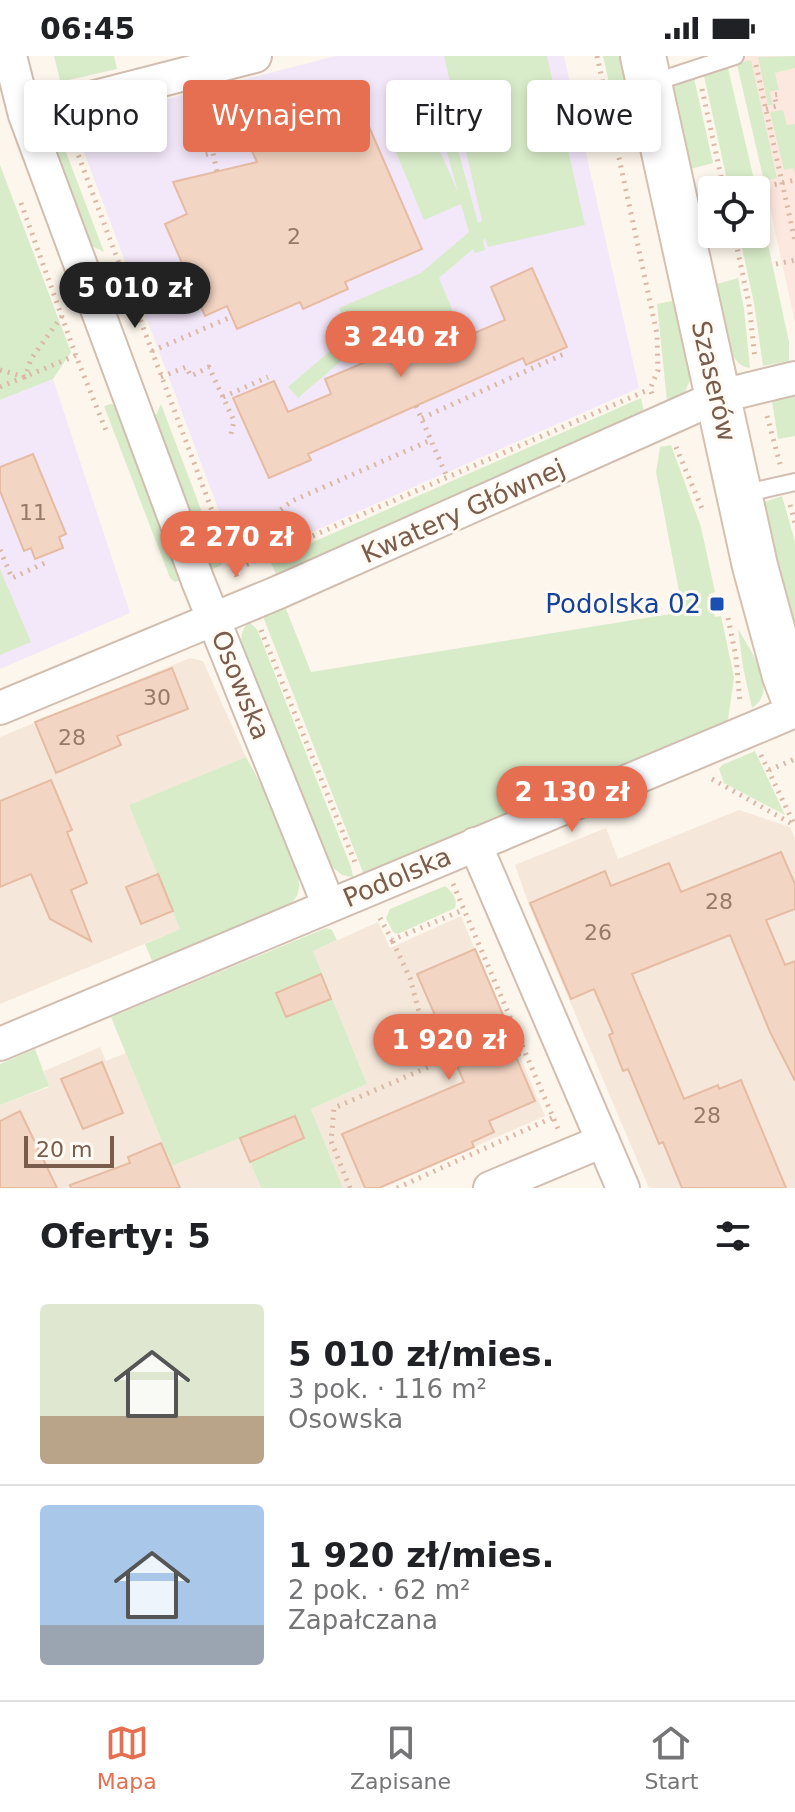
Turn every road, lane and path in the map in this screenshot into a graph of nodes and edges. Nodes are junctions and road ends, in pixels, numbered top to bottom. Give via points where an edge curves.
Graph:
1 (10, 56) edge
2 (255, 56) edge
3 (597, 56) edge
4 (735, 56) edge
5 (754, 56) edge
6 (697, 68) junction
7 (646, 70) edge
8 (161, 80) edge
9 (780, 94) dead end
10 (766, 109) junction
11 (24, 111) edge
12 (39, 152) edge
13 (77, 152) edge
14 (203, 152) edge
15 (217, 172) dead end
16 (721, 176) edge
17 (795, 180) edge
18 (782, 183) junction
19 (770, 186) edge
20 (21, 202) dead end
21 (795, 241) edge
22 (737, 248) edge
23 (795, 260) edge
24 (776, 264) dead end
25 (62, 316) junction
26 (231, 317) dead end
27 (109, 342) junction
28 (152, 351) junction
29 (566, 353) dead end
30 (76, 356) junction
31 (756, 369) dead end
32 (0, 370) edge
33 (25, 377) junction
34 (161, 377) junction
35 (268, 377) dead end
36 (795, 378) edge
37 (0, 387) edge
38 (650, 389) junction
39 (223, 397) junction
40 (717, 397) junction
41 (416, 406) dead end
42 (422, 418) junction
43 (665, 421) junction
44 (230, 438) dead end
45 (431, 440) junction
46 (112, 445) dead end
47 (447, 477) junction
48 (795, 482) edge
49 (723, 506) junction
50 (249, 534) dead end
51 (0, 550) edge
52 (49, 561) dead end
53 (234, 570) junction
54 (250, 604) junction
55 (726, 611) dead end
56 (214, 619) junction
57 (739, 677) dead end
58 (795, 702) edge
59 (0, 708) edge
60 (795, 711) edge
61 (795, 759) edge
62 (769, 770) dead end
63 (709, 777) dead end
64 (795, 826) edge
65 (475, 844) junction
66 (452, 880) dead end
67 (367, 891) junction
68 (329, 906) junction
69 (463, 910) junction
70 (392, 940) junction
71 (0, 1044) edge
72 (554, 1117) junction
73 (603, 1141) junction
74 (569, 1155) junction
75 (350, 1188) edge
76 (397, 1188) edge
77 (490, 1188) edge
78 (623, 1188) edge

1 - 11 street, Osowska
2 - 8 street
3 - 38 path via 657,334 658,370
4 - 6 lane
5 - 10 path
6 - 7 lane
6 - 16 path
7 - 40 street, Szaserów
9 - 10 path via 774,95 777,106
10 - 18 path
12 - 27 street, Osowska
13 - 28 path
14 - 15 path via 213,153
17 - 18 path
18 - 19 path
18 - 21 path
20 - 25 path
22 - 31 path
23 - 24 path
25 - 30 path
25 - 33 path via 31,359
26 - 28 path
27 - 30 path
27 - 56 street, Osowska
28 - 34 path
29 - 42 path
30 - 33 path
30 - 46 path
32 - 33 path
33 - 37 path
34 - 39 path via 186,367 191,376 209,367
34 - 53 path
35 - 39 path
36 - 40 street, Kwatery Głównej
38 - 43 path
38 - 47 path
39 - 44 path via 234,421
40 - 43 street, Kwatery Głównej
40 - 49 street, Szaserów
41 - 42 path
42 - 45 path
43 - 49 path
43 - 54 street, Kwatery Głównej
45 - 47 path
45 - 50 path via 292,501
47 - 53 path
48 - 49 lane
49 - 58 street, Szaserów via 763,594
51 - 52 path via 12,578
53 - 54 path
54 - 56 street, Kwatery Głównej
54 - 67 path
55 - 57 path
56 - 59 street, Kwatery Głównej
56 - 68 street, Osowska
60 - 65 street, Podolska
61 - 62 path
63 - 64 path
65 - 67 street, Podolska
65 - 73 street
66 - 69 path
67 - 68 street, Podolska
67 - 70 path
68 - 71 street, Podolska
69 - 70 path
69 - 72 path
70 - 75 path via 410,978 433,1065 334,1108 331,1141
72 - 74 path
72 - 76 path
73 - 74 street
73 - 78 street
74 - 77 street

